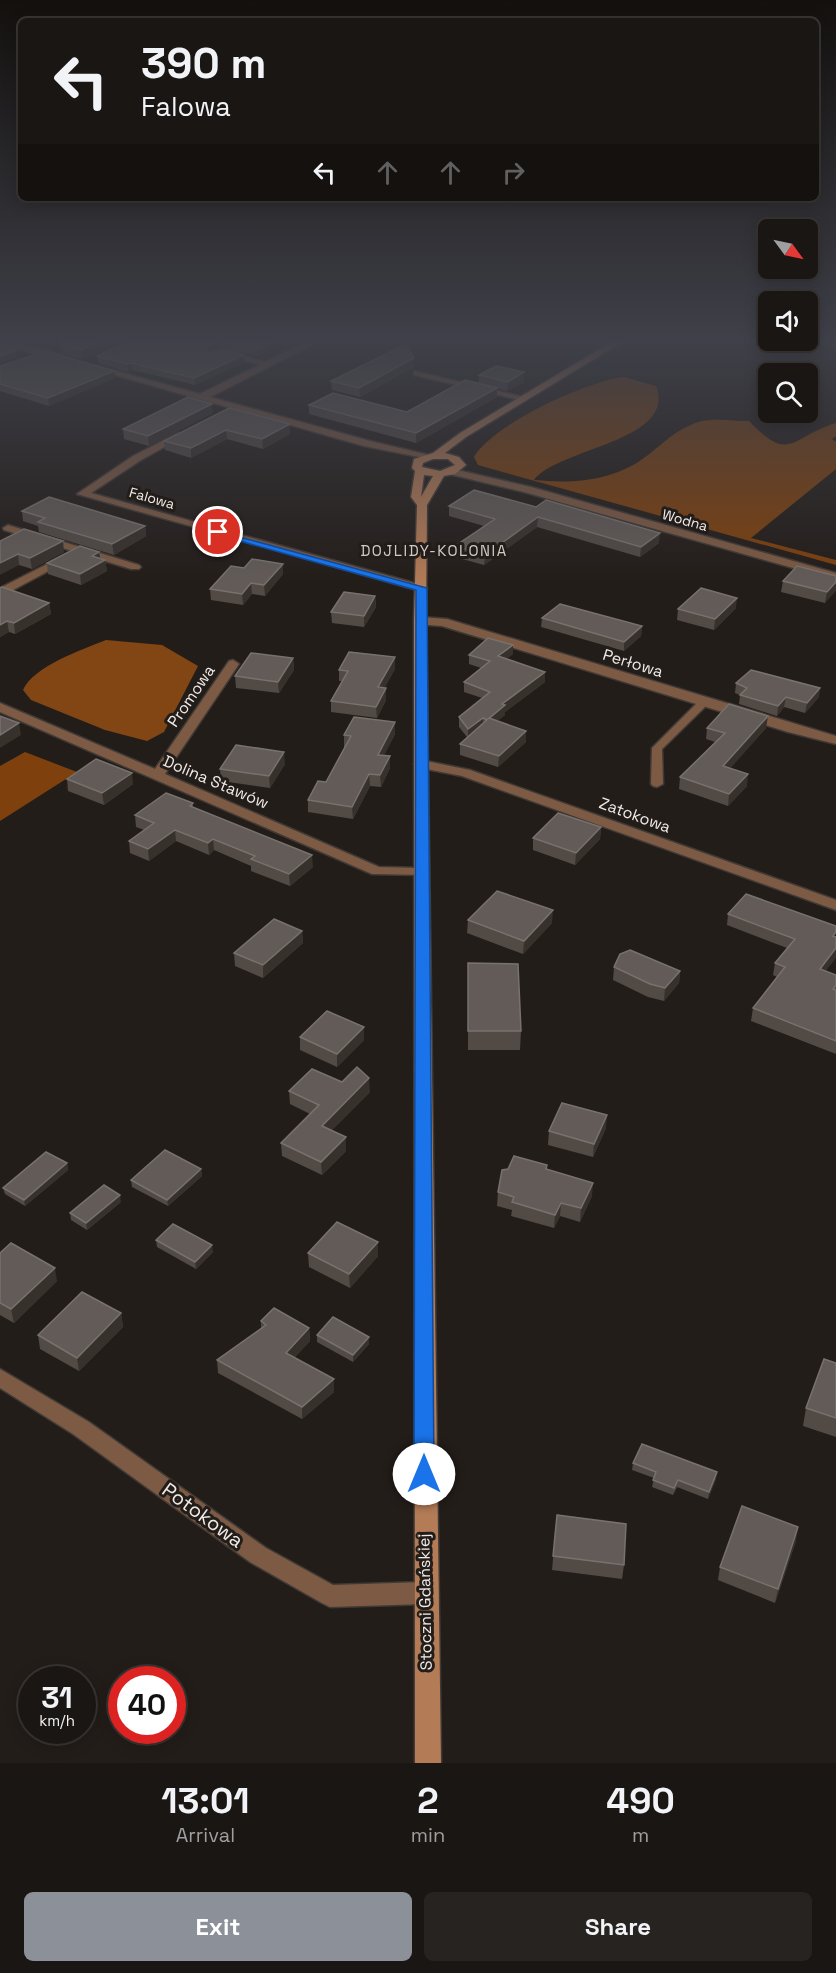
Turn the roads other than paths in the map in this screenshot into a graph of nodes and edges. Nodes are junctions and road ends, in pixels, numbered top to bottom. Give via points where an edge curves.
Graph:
1 (285, 420) edge
2 (490, 420) edge
3 (481, 426) junction
4 (194, 428) edge
5 (424, 461) junction
6 (457, 465) junction
7 (440, 474) junction
8 (422, 505) junction
9 (8, 528) dead end
10 (78, 551) junction
11 (135, 567) dead end
12 (836, 577) edge
13 (422, 588) junction
14 (0, 593) edge
15 (420, 621) junction
16 (233, 664) dead end
17 (704, 702) junction
18 (0, 707) edge
19 (836, 740) edge
20 (421, 765) junction
21 (157, 776) junction
22 (657, 784) dead end
23 (420, 872) junction
24 (836, 905) edge
25 (0, 1377) edge
26 (425, 1593) junction
27 (428, 1763) edge

1 - 5 street
2 - 3 street
3 - 5 street
3 - 6 street
4 - 13 street, Falowa via 137,458 82,494
5 - 6 street
5 - 7 street
5 - 8 street, Stoczni Gdańskiej via 416,497
6 - 7 street
6 - 12 street, Wodna via 527,489
7 - 8 street
8 - 13 street, Stoczni Gdańskiej
9 - 10 street
10 - 11 street
10 - 14 street
13 - 15 street, Stoczni Gdańskiej
15 - 17 street, Perłowa via 443,622
15 - 20 street, Stoczni Gdańskiej
16 - 21 street, Promowa
17 - 19 street, Perłowa
17 - 22 lane via 657,748
18 - 21 street, Dolina Stawów
20 - 23 street, Stoczni Gdańskiej
20 - 24 street, Zatokowa via 465,773
21 - 23 street, Dolina Stawów via 377,871
23 - 26 street, Stoczni Gdańskiej
25 - 26 street, Potokowa via 81,1428 258,1556 330,1596
26 - 27 street, Stoczni Gdańskiej

